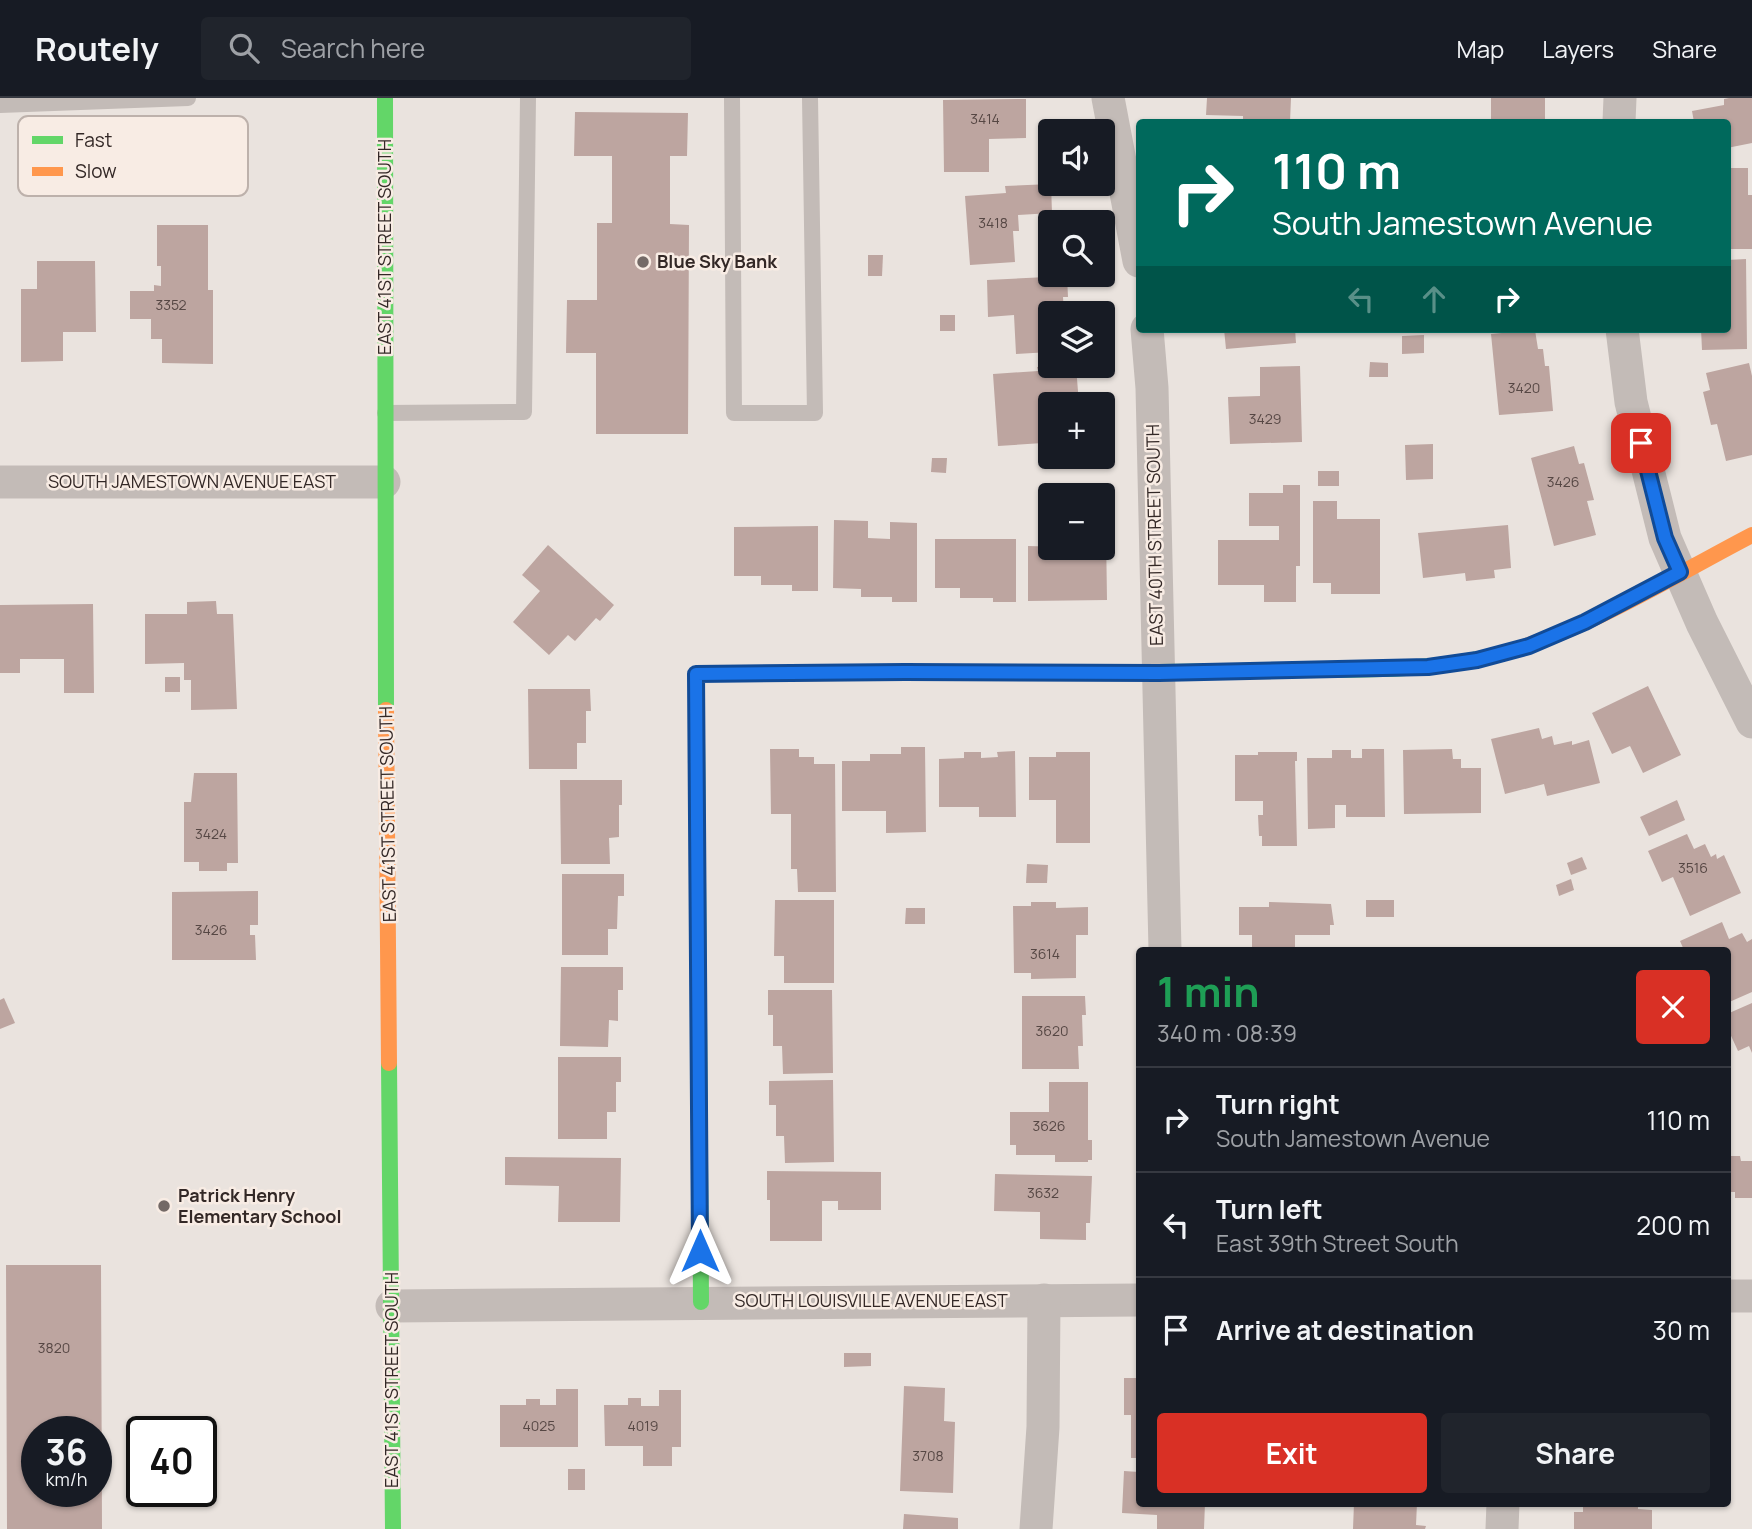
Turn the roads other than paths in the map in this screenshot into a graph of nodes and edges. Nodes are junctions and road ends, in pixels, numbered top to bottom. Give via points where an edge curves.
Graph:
1 (188, 98) edge
2 (385, 98) edge
3 (528, 98) edge
4 (732, 98) edge
5 (810, 98) edge
6 (1620, 98) edge
7 (1109, 99) edge
8 (0, 104) edge
9 (1619, 119) edge
10 (1136, 245) edge
11 (1147, 333) edge
12 (1622, 333) edge
13 (385, 413) junction
14 (0, 482) edge
15 (384, 482) junction
16 (1752, 536) edge
17 (1680, 572) junction
18 (1159, 673) junction
19 (1752, 722) edge
20 (1165, 947) edge
21 (1731, 1296) edge
22 (1752, 1296) edge
23 (1044, 1300) junction
24 (1136, 1300) edge
25 (701, 1302) junction
26 (392, 1306) junction
27 (1503, 1507) edge
28 (393, 1529) edge
29 (1036, 1529) edge
30 (1502, 1529) edge

1 - 8 lane
2 - 13 street, EAST 41ST STREET SOUTH
3 - 13 lane via 524,412
4 - 5 lane via 734,413 815,413
6 - 9 street
7 - 10 street
11 - 18 street, EAST 40TH STREET SOUTH
12 - 17 street via 1631,402 1665,538
13 - 15 street, EAST 41ST STREET SOUTH
14 - 15 street, SOUTH JAMESTOWN AVENUE EAST
15 - 26 street, EAST 41ST STREET SOUTH
16 - 17 street
17 - 18 street via 1585,622 1529,646 1477,660 1428,667
17 - 19 street
18 - 20 street, EAST 40TH STREET SOUTH
18 - 25 street via 696,674
21 - 22 street
23 - 24 street, SOUTH LOUISVILLE AVENUE EAST
23 - 25 street, SOUTH LOUISVILLE AVENUE EAST
23 - 29 street
25 - 26 street, SOUTH LOUISVILLE AVENUE EAST
26 - 28 street, EAST 41ST STREET SOUTH
27 - 30 street

